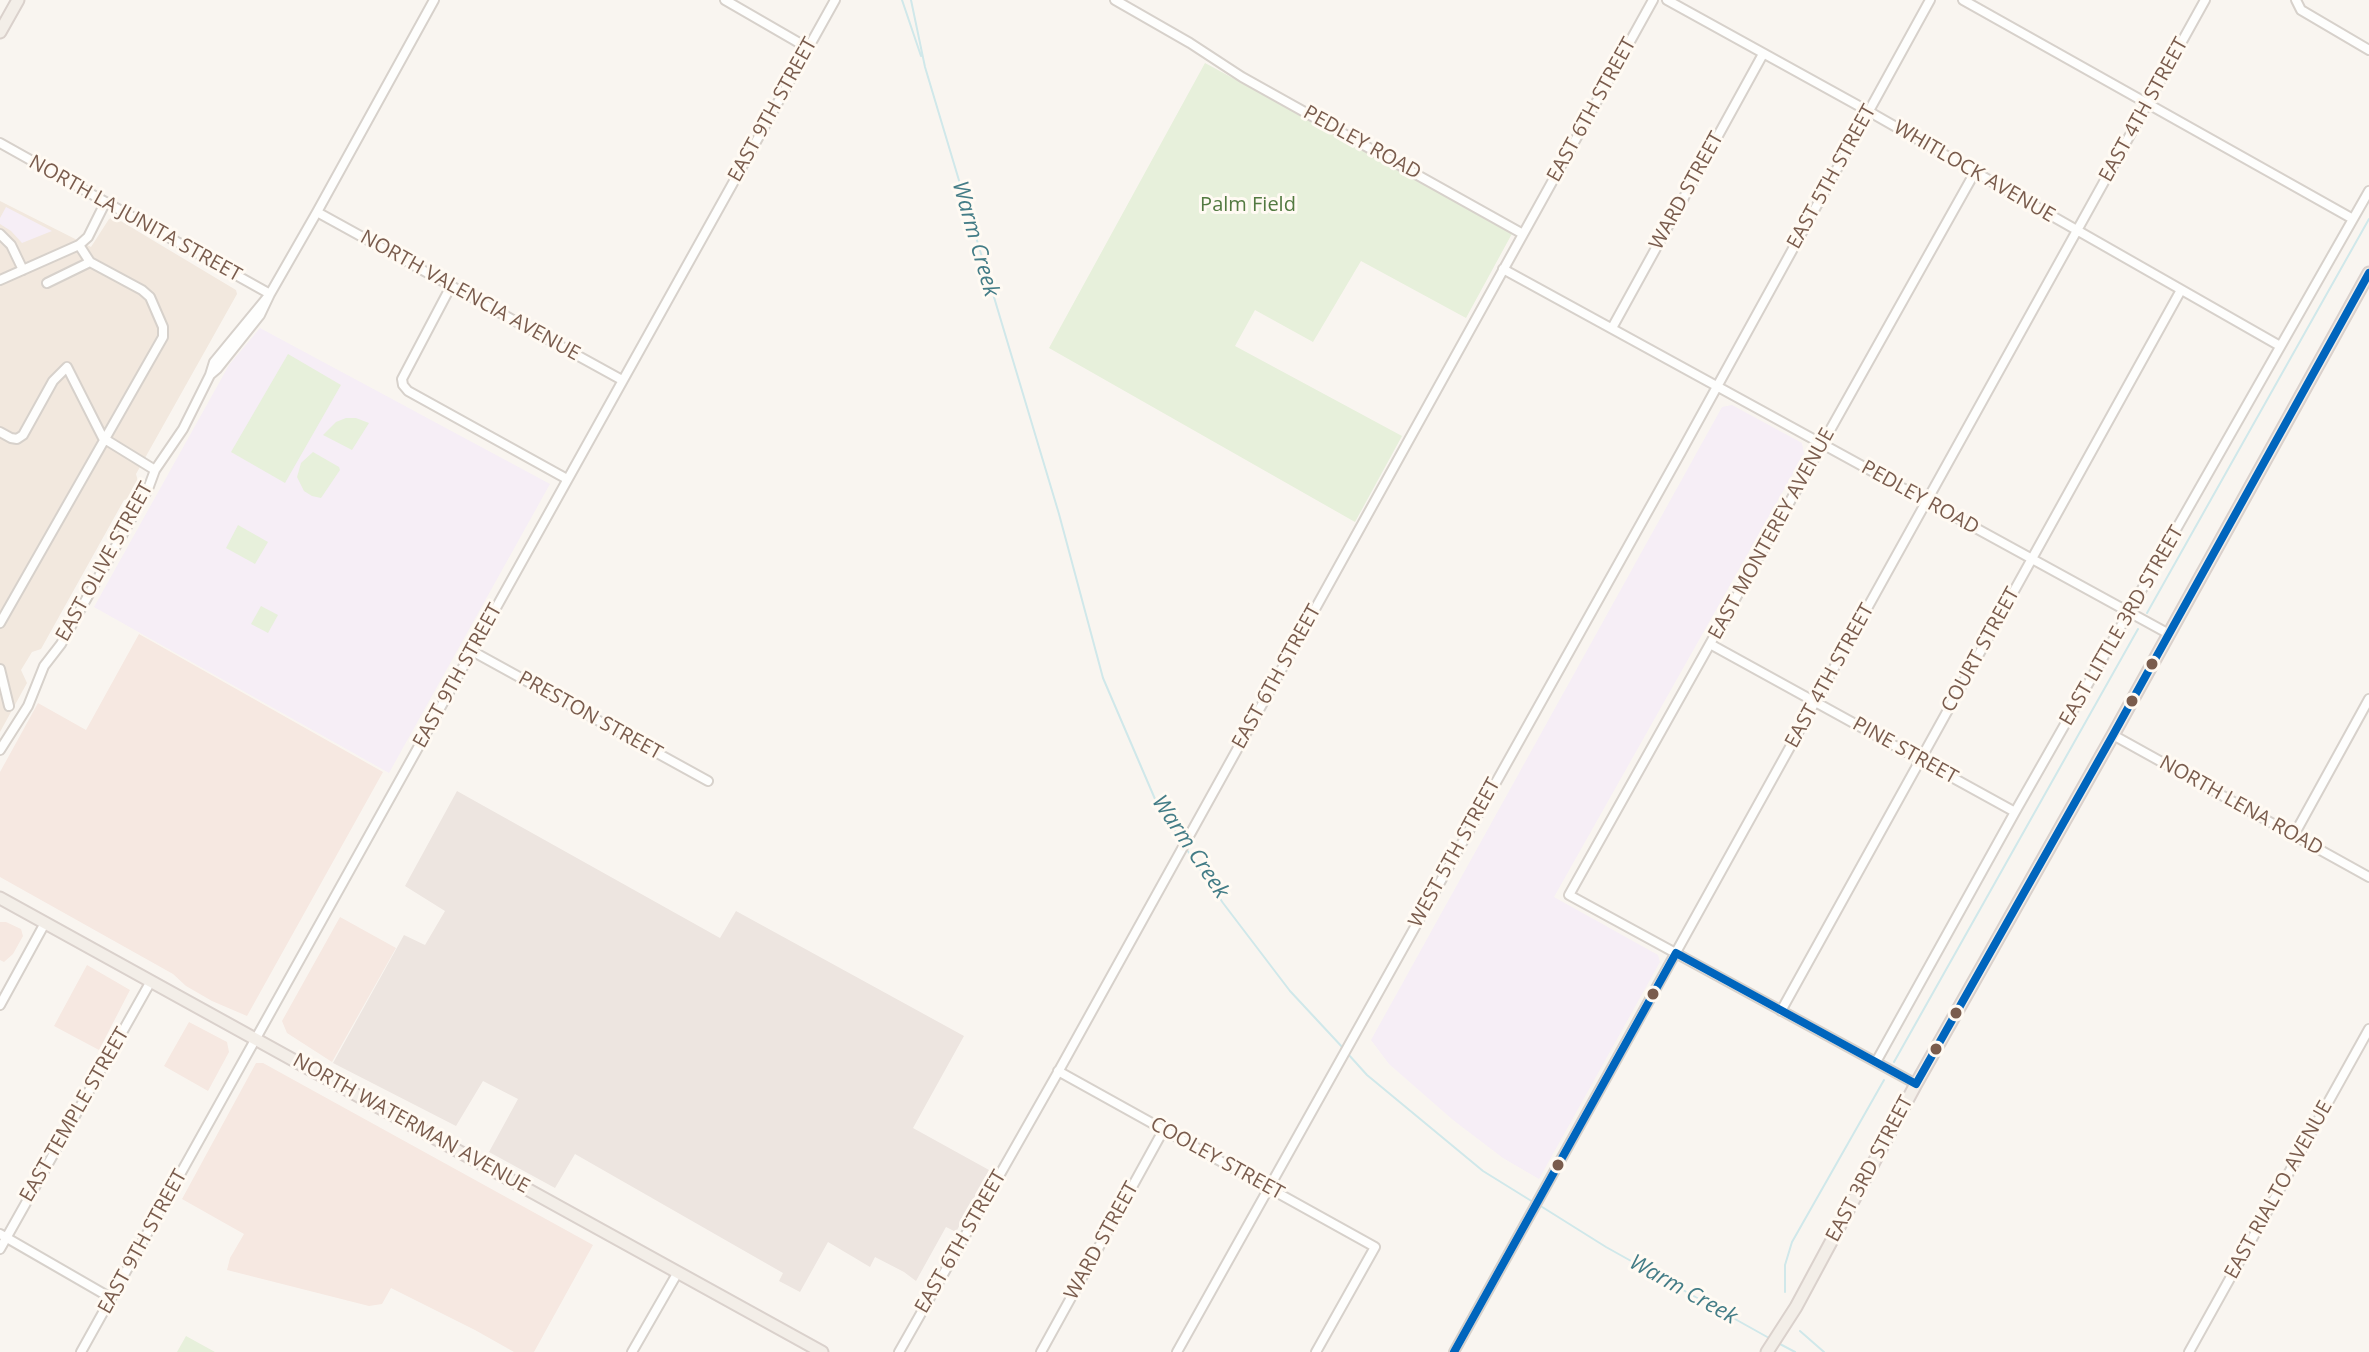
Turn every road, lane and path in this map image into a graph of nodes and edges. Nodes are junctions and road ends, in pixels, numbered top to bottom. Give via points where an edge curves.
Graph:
1 (18, 0) edge
2 (434, 0) edge
3 (725, 0) edge
4 (835, 0) edge
5 (1115, 0) edge
6 (1653, 0) edge
7 (1667, 0) edge
8 (1930, 0) edge
9 (1963, 0) edge
10 (2205, 0) edge
11 (2296, 0) edge
12 (0, 32) edge
13 (808, 48) junction
14 (2369, 50) edge
15 (1763, 54) junction
16 (2148, 103) junction
17 (1868, 111) junction
18 (0, 143) edge
19 (1975, 172) junction
20 (2369, 191) edge
21 (105, 203) junction
22 (317, 212) junction
23 (2353, 219) junction
24 (2077, 231) junction
25 (0, 234) edge
26 (1523, 234) junction
27 (79, 245) junction
28 (90, 262) junction
29 (1503, 269) junction
30 (23, 270) junction
31 (2369, 273) edge
32 (0, 280) edge
33 (47, 283) dead end
34 (451, 286) junction
35 (2181, 290) junction
36 (270, 294) junction
37 (1612, 328) junction
38 (2280, 346) junction
39 (1734, 355) joint
40 (622, 380) junction
41 (1716, 386) junction
42 (0, 432) edge
43 (103, 438) junction
44 (1822, 445) junction
45 (155, 470) junction
46 (567, 479) junction
47 (1926, 502) junction
48 (2031, 560) junction
49 (2130, 613) junction
50 (0, 623) edge
51 (2169, 634) junction
52 (1710, 644) junction
53 (472, 651) junction
54 (0, 669) edge
55 (2369, 699) edge
56 (1815, 702) junction
57 (9, 706) dead end
58 (2113, 735) junction
59 (0, 750) edge
60 (1921, 759) junction
61 (708, 781) dead end
62 (2015, 812) junction
63 (2294, 835) junction
64 (2369, 877) edge
65 (0, 898) edge
66 (45, 923) junction
67 (1676, 953) junction
68 (151, 981) junction
69 (0, 1005) edge
70 (1781, 1011) junction
71 (2369, 1029) edge
72 (257, 1039) junction
73 (1876, 1062) junction
74 (1058, 1071) junction
75 (1916, 1084) junction
76 (1164, 1129) junction
77 (1268, 1187) junction
78 (3, 1236) edge
79 (0, 1249) edge
80 (678, 1272) junction
81 (111, 1298) junction
82 (1768, 1351) edge
83 (81, 1352) edge
84 (632, 1352) edge
85 (822, 1352) edge
86 (899, 1352) edge
87 (1041, 1352) edge
88 (1177, 1352) edge
89 (1316, 1352) edge
90 (1454, 1352) edge
91 (2189, 1352) edge

1 - 12 main road
2 - 22 street, EAST OLIVE STREET
3 - 13 street
4 - 13 street, EAST 9TH STREET
5 - 26 street, PEDLEY ROAD
6 - 26 street, EAST 6TH STREET
7 - 15 street, WHITLOCK AVENUE
8 - 17 street, EAST 5TH STREET
9 - 16 street
10 - 16 street, EAST 4TH STREET
11 - 14 street via 2301,10
13 - 40 street, EAST 9TH STREET
15 - 17 street, WHITLOCK AVENUE
15 - 37 street, WARD STREET
16 - 23 street
16 - 24 street, EAST 4TH STREET
17 - 19 street, WHITLOCK AVENUE
17 - 39 street, EAST 5TH STREET
18 - 21 street, NORTH LA JUNITA STREET
19 - 24 street, WHITLOCK AVENUE
19 - 44 street, EAST MONTEREY AVENUE
20 - 23 street, EAST LITTLE 3RD STREET
21 - 27 street
21 - 36 street, NORTH LA JUNITA STREET
22 - 34 street, NORTH VALENCIA AVENUE
22 - 36 street, EAST OLIVE STREET
23 - 38 street, EAST LITTLE 3RD STREET
24 - 35 street, WHITLOCK AVENUE
24 - 47 street, EAST 4TH STREET
25 - 30 street
26 - 29 street, EAST 6TH STREET
27 - 28 street
27 - 30 street
28 - 33 street
28 - 43 street via 150,297 163,327 163,337
29 - 37 street, PEDLEY ROAD
29 - 74 street, EAST 6TH STREET
30 - 32 street
31 - 51 main road, EAST 3RD STREET
34 - 40 street, NORTH VALENCIA AVENUE
34 - 46 street via 403,385
35 - 38 street, WHITLOCK AVENUE
35 - 48 street, COURT STREET
36 - 45 street, EAST OLIVE STREET via 260,315 210,375
37 - 41 street, PEDLEY ROAD
38 - 49 street, EAST LITTLE 3RD STREET
39 - 41 street, WEST 5TH STREET
40 - 46 street, EAST 9TH STREET
41 - 44 street, PEDLEY ROAD
41 - 77 street, WEST 5TH STREET
42 - 43 street via 17,439 23,435 53,381 67,367
43 - 45 street
43 - 50 street
44 - 47 street, PEDLEY ROAD
44 - 52 street, EAST MONTEREY AVENUE
45 - 59 street, EAST OLIVE STREET
46 - 53 street, EAST 9TH STREET
47 - 48 street, PEDLEY ROAD
47 - 56 street, EAST 4TH STREET
48 - 49 street, PEDLEY ROAD
48 - 60 street, COURT STREET
49 - 51 street, PEDLEY ROAD
49 - 62 street, EAST LITTLE 3RD STREET
51 - 58 main road, EAST 3RD STREET
52 - 56 street, PINE STREET
52 - 67 street, EAST MONTEREY AVENUE via 1569,895
53 - 61 street, PRESTON STREET
53 - 72 street, EAST 9TH STREET
54 - 57 street
55 - 63 street
56 - 60 street, PINE STREET
56 - 67 street, EAST 4TH STREET
58 - 63 street, NORTH LENA ROAD
58 - 75 main road, EAST 3RD STREET
60 - 62 street, PINE STREET
60 - 70 street, COURT STREET
62 - 73 street, EAST LITTLE 3RD STREET
63 - 64 street, NORTH LENA ROAD
65 - 66 main road, NORTH WATERMAN AVENUE
66 - 68 main road, NORTH WATERMAN AVENUE
66 - 69 street
67 - 70 street
67 - 90 street, EAST 4TH STREET
68 - 72 main road, NORTH WATERMAN AVENUE
68 - 78 street, EAST TEMPLE STREET
70 - 73 street
71 - 91 street, EAST RIALTO AVENUE
72 - 80 main road, NORTH WATERMAN AVENUE
72 - 81 street, EAST 9TH STREET
73 - 75 street
74 - 76 street, COOLEY STREET
74 - 86 street, EAST 6TH STREET
75 - 82 main road, EAST 3RD STREET
76 - 77 street, COOLEY STREET
76 - 87 street, WARD STREET
77 - 88 street, WEST 5TH STREET
77 - 89 street, COOLEY STREET via 1375,1247
78 - 79 street, EAST TEMPLE STREET
78 - 81 street
80 - 84 street
80 - 85 main road, NORTH WATERMAN AVENUE
81 - 83 street, EAST 9TH STREET

